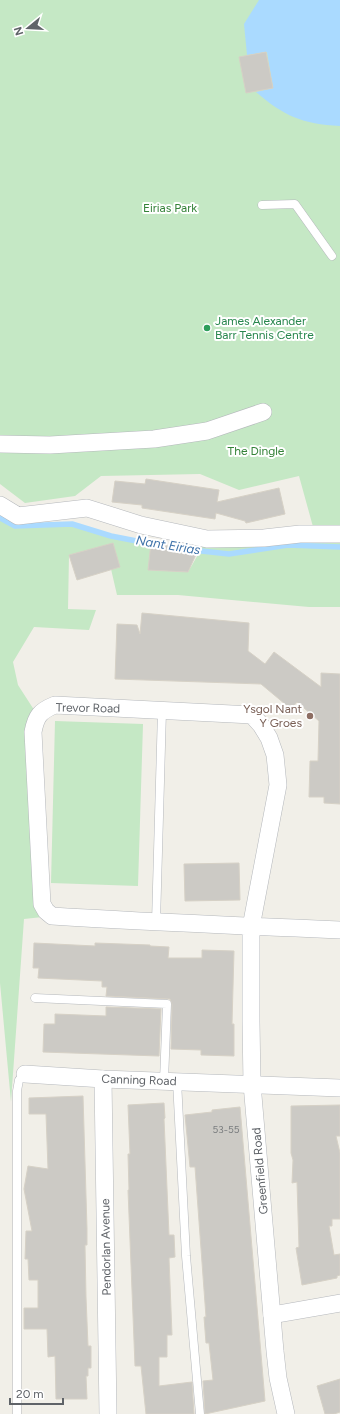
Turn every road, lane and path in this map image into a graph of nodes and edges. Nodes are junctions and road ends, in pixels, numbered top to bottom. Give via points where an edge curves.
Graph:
1 (262, 205) dead end
2 (332, 256) dead end
3 (263, 412) dead end
4 (0, 444) edge
5 (0, 506) edge
6 (340, 534) edge
7 (162, 711) junction
8 (156, 922) junction
9 (251, 927) junction
10 (340, 930) edge
11 (35, 998) dead end
12 (25, 1074) joint
13 (103, 1079) junction
14 (170, 1081) junction
15 (252, 1084) junction
16 (340, 1088) edge
17 (340, 1303) edge
18 (272, 1315) junction
19 (17, 1414) edge
20 (108, 1414) edge
21 (200, 1414) edge
22 (286, 1414) edge

1 - 2 lane via 295,204
3 - 4 street via 207,431 154,438 50,445
5 - 6 street via 18,516 87,508 142,525 206,539
7 - 8 lane
7 - 8 street, Trevor Road via 55,705 38,716 33,732 42,904 46,911 52,916
7 - 9 street, Trevor Road via 252,715 269,738 275,754 278,785
8 - 9 street, Trevor Road
9 - 10 street
9 - 15 street, Greenfield Road
11 - 14 lane via 167,1004
12 - 13 street, Canning Road
12 - 19 lane via 19,1080 17,1091
13 - 14 street, Canning Road
13 - 20 street, Pendorlan Avenue
14 - 15 street, Canning Road
14 - 21 lane
15 - 16 street, Canning Road
15 - 18 street, Greenfield Road
17 - 18 street
18 - 22 street, Greenfield Road via 278,1378

